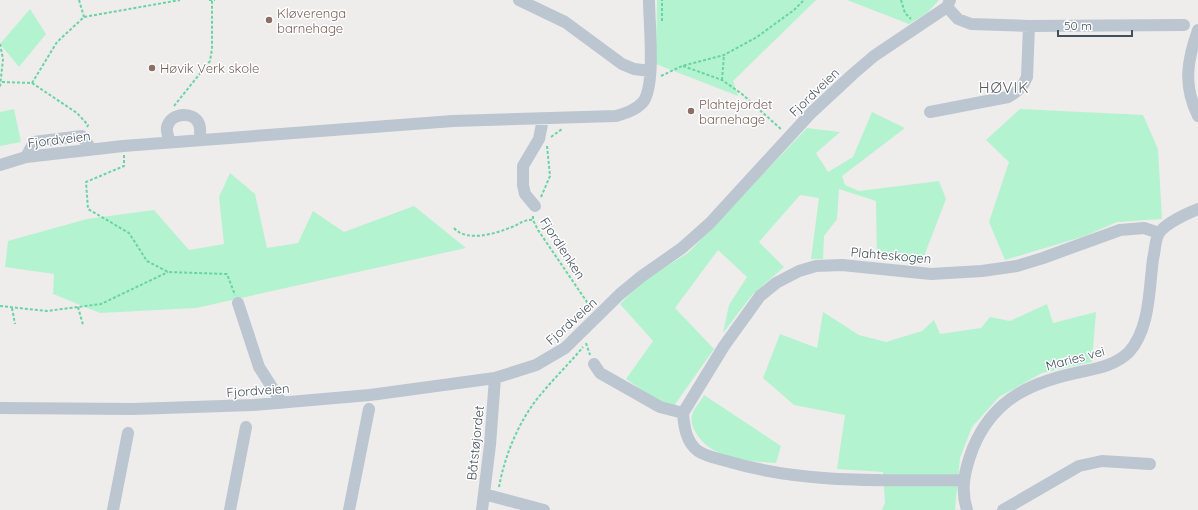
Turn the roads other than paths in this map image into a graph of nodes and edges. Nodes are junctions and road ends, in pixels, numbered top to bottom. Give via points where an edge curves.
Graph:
1 (519, 0) edge
2 (649, 0) edge
3 (948, 3) edge
4 (1184, 25) dead end
5 (1029, 26) junction
6 (1198, 30) edge
7 (657, 72) junction
8 (930, 112) dead end
9 (1198, 116) edge
10 (543, 119) junction
11 (200, 140) junction
12 (170, 142) junction
13 (91, 149) junction
14 (26, 157) junction
15 (0, 165) edge
16 (535, 206) road end
17 (1198, 209) edge
18 (1159, 233) junction
19 (238, 303) road end
20 (594, 364) road end
21 (495, 378) junction
22 (282, 403) junction
23 (0, 408) edge
24 (369, 409) dead end
25 (683, 412) junction
26 (246, 428) dead end
27 (128, 433) dead end
28 (1150, 464) dead end
29 (963, 480) junction
30 (484, 494) junction
31 (524, 507) edge
32 (113, 510) edge
33 (230, 510) edge
34 (349, 510) edge
35 (482, 510) edge
36 (544, 510) edge
37 (967, 510) edge
38 (1003, 510) edge

1 - 7 street via 565,22 622,64 634,69
2 - 7 street, Fjordveien via 650,53
3 - 5 street via 958,19 971,24
3 - 21 street, Fjordveien via 918,28 874,56 811,113 710,223 682,248 631,285 597,317 583,339 536,365
4 - 5 street
5 - 8 street via 1027,77 1017,92 1008,97
6 - 9 street via 1187,75 1189,92
7 - 10 street, Fjordveien via 644,101 632,111 616,116
10 - 11 street, Fjordveien via 453,121
10 - 16 street via 539,139 523,166 524,189
11 - 12 street, Fjordveien
11 - 12 street via 200,125 195,118 179,115 167,127
12 - 13 street, Fjordveien
13 - 14 street, Fjordveien
13 - 14 street via 82,136 34,142
14 - 15 street, Fjordveien
17 - 18 street via 1186,214
18 - 25 street, Plahteskogen via 1144,228 1120,230 1017,266 982,271 914,273 842,265 816,266 799,271 776,283 760,296 724,346
18 - 29 street, Maries vei via 1144,323 1129,352 1117,361 1100,368 1049,379 1031,386 1003,404 984,427 975,444
19 - 22 street via 259,367
20 - 25 street via 600,373 660,407
21 - 22 street, Fjordveien
21 - 30 street, Båtstøjordet
22 - 23 street, Fjordveien via 133,408
24 - 34 street
25 - 29 street via 689,440 698,450 738,464 797,475 866,480
26 - 33 street
27 - 32 street
28 - 38 street via 1102,461 1079,466
29 - 37 street, Maries vei
30 - 31 street
30 - 35 street, Båtstøjordet
31 - 36 street

